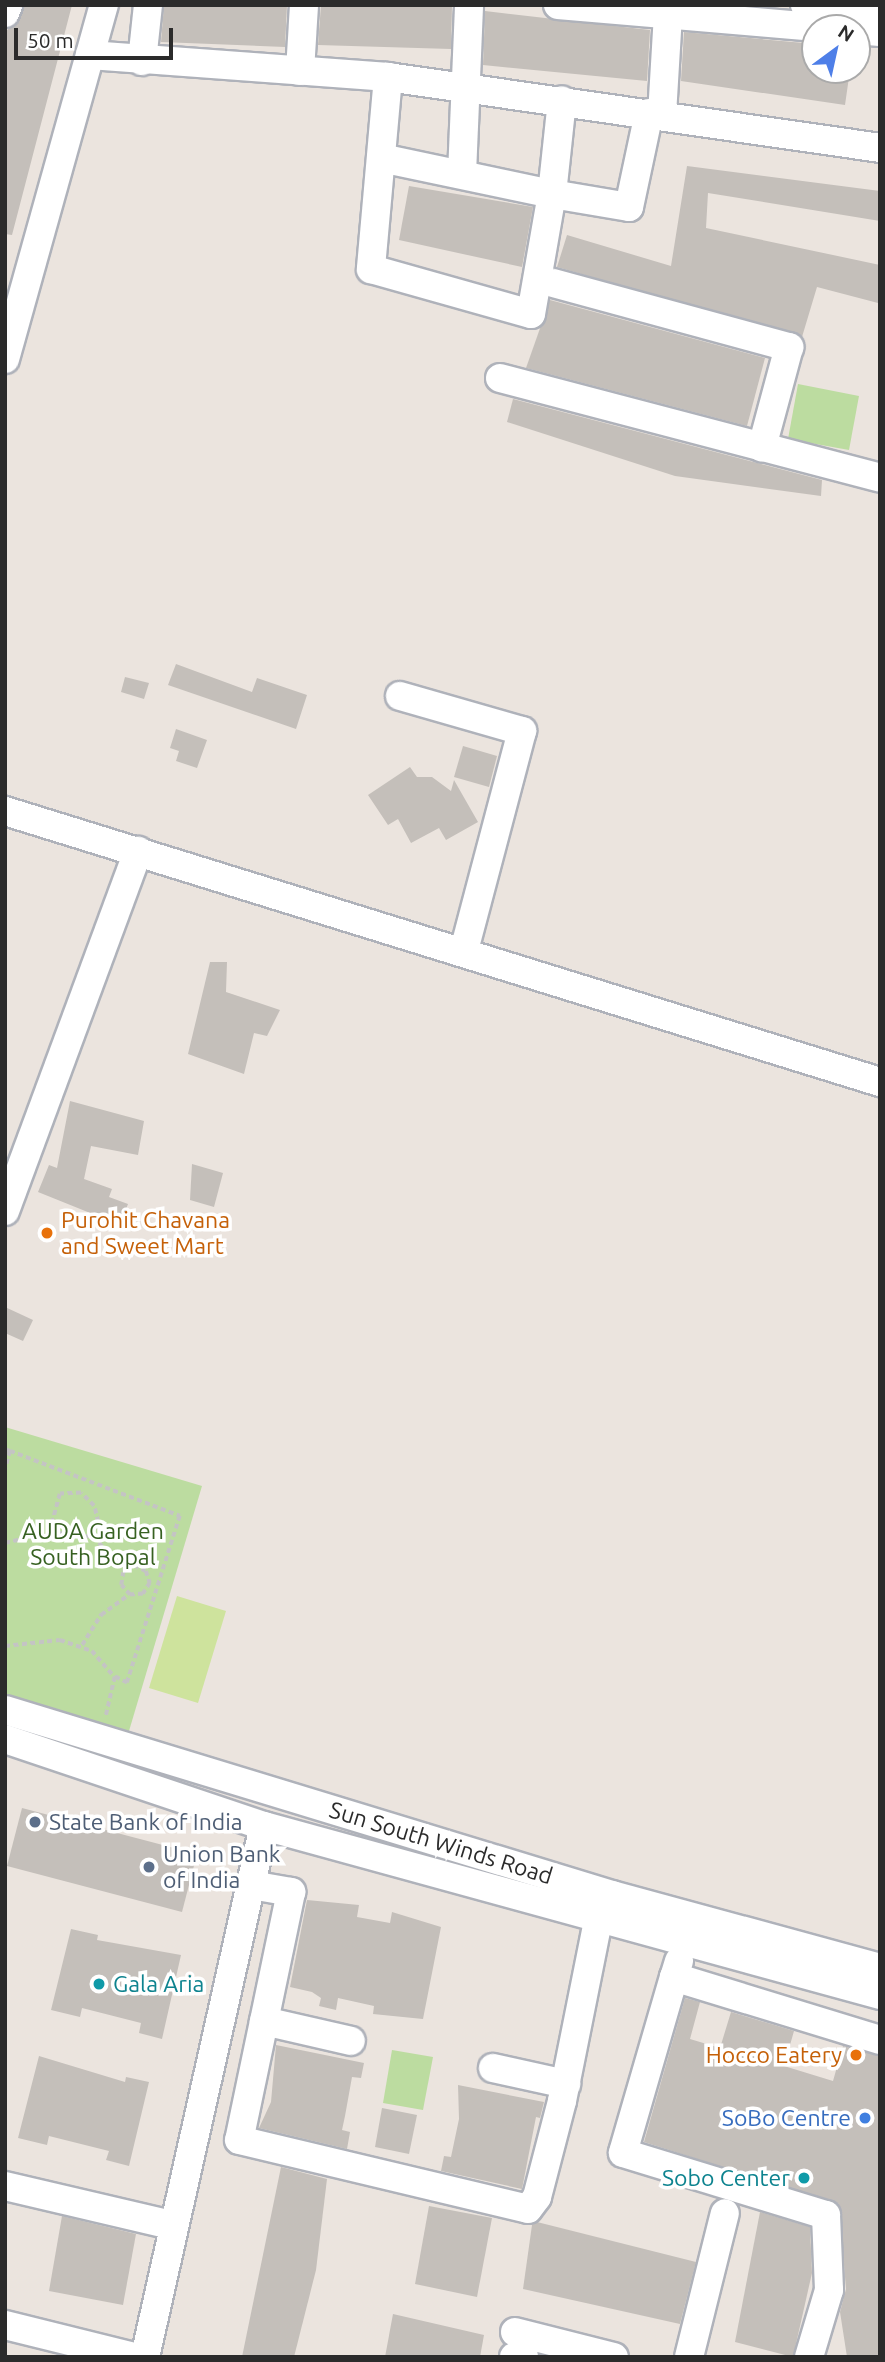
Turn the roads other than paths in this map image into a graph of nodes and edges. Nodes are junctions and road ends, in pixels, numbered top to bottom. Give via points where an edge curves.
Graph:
1 (8, 5) edge
2 (104, 5) edge
3 (148, 5) edge
4 (304, 5) edge
5 (469, 5) edge
6 (558, 5) edge
7 (805, 5) edge
8 (880, 11) edge
9 (5, 13) edge
10 (668, 15) junction
11 (801, 26) edge
12 (90, 55) junction
13 (142, 61) junction
14 (300, 71) junction
15 (388, 77) junction
16 (465, 87) junction
17 (562, 101) junction
18 (656, 114) junction
19 (880, 148) edge
20 (380, 158) junction
21 (462, 174) junction
22 (552, 194) junction
23 (553, 283) dead end
24 (5, 359) edge
25 (500, 378) dead end
26 (762, 447) junction
27 (880, 478) edge
28 (400, 696) dead end
29 (5, 811) edge
30 (138, 851) junction
31 (464, 951) junction
32 (880, 1082) edge
33 (5, 1211) edge
34 (5, 1710) edge
35 (5, 1739) edge
36 (264, 1826) junction
37 (251, 1885) junction
38 (598, 1921) junction
39 (684, 1945) junction
40 (880, 1968) edge
41 (674, 1977) junction
42 (880, 1995) edge
43 (264, 2021) junction
44 (880, 2039) edge
45 (351, 2041) dead end
46 (493, 2067) dead end
47 (566, 2084) junction
48 (5, 2186) edge
49 (725, 2213) dead end
50 (171, 2225) junction
51 (5, 2325) edge
52 (517, 2348) edge
53 (134, 2357) edge
54 (145, 2357) edge
55 (614, 2357) edge
56 (689, 2357) edge
57 (809, 2357) edge

1 - 9 street
2 - 12 street
3 - 13 street
4 - 14 street
5 - 16 street
6 - 10 street
7 - 8 street
10 - 11 street
10 - 18 street
12 - 13 street
12 - 24 street
13 - 14 street
14 - 15 street
15 - 16 street
15 - 20 street
16 - 17 street
16 - 21 street
17 - 18 street
17 - 22 street
18 - 19 street
18 - 22 street via 629,207
20 - 21 street
20 - 22 street via 371,269 531,314
21 - 22 street
23 - 26 street via 789,347
25 - 26 street
26 - 27 street
28 - 31 street via 522,731
29 - 30 street
30 - 31 street
30 - 33 street
31 - 32 street
34 - 40 street, Sun South Winds Road via 612,1895
35 - 36 street
36 - 37 street
36 - 38 street
37 - 43 street via 291,1892
37 - 50 street
38 - 39 street
38 - 47 street
39 - 41 street
39 - 42 street
41 - 44 street
41 - 57 street via 623,2153 826,2215 829,2290
43 - 45 street
43 - 47 street via 239,2140 528,2209 537,2197
46 - 47 street
48 - 50 street
49 - 56 street
50 - 54 street
51 - 53 street
52 - 55 street

